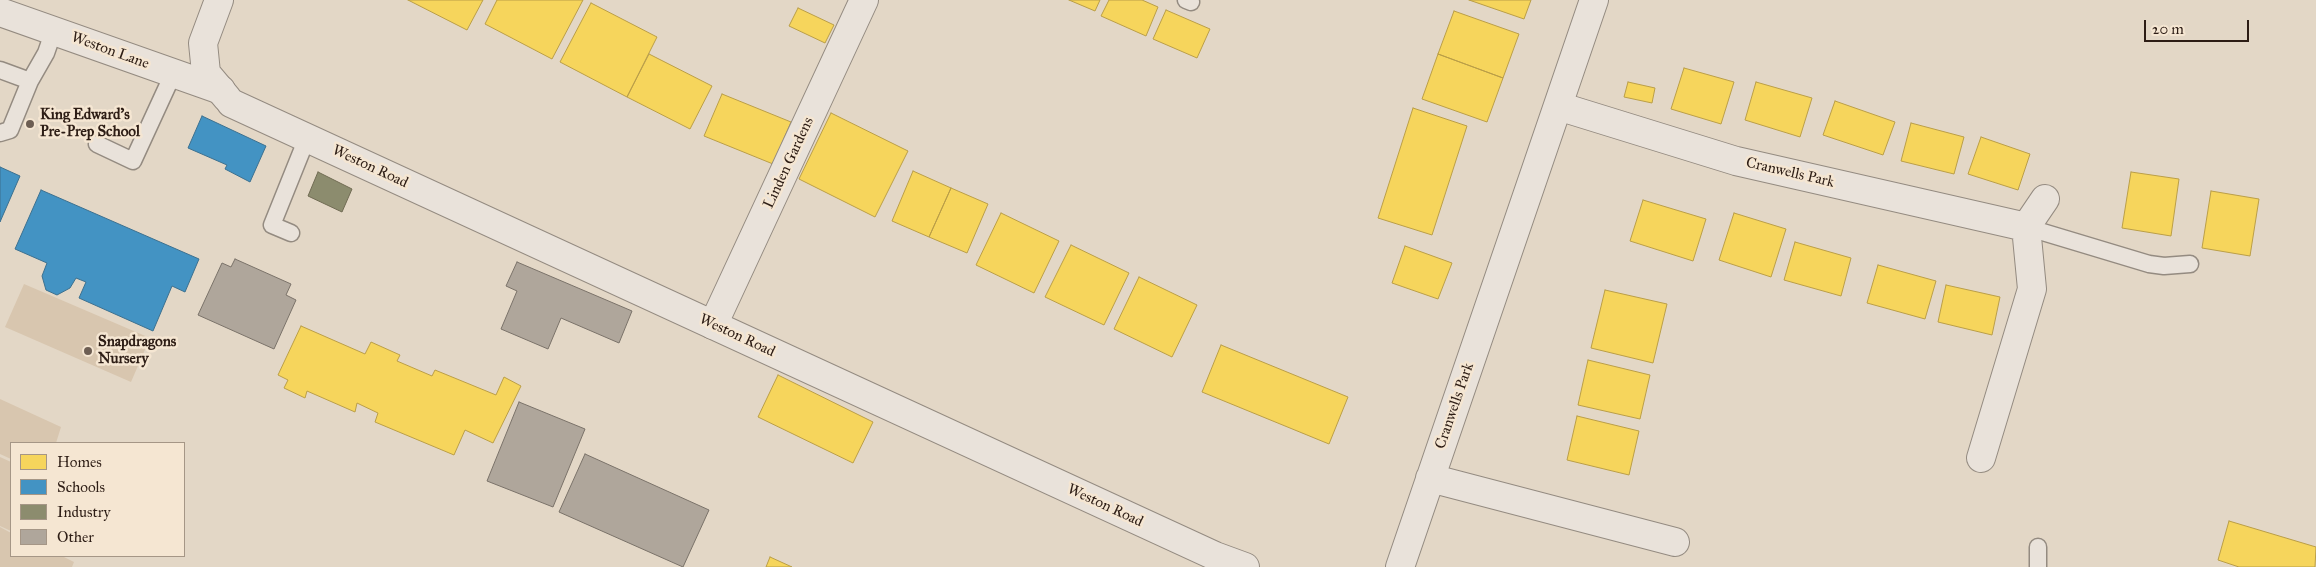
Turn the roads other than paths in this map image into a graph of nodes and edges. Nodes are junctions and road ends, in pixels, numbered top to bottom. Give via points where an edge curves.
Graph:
1 (219, 0) edge
2 (864, 0) edge
3 (1594, 0) edge
4 (0, 12) edge
5 (54, 30) junction
6 (0, 70) edge
7 (173, 74) junction
8 (30, 81) junction
9 (226, 96) junction
10 (1558, 106) junction
11 (0, 134) edge
12 (307, 138) junction
13 (97, 144) dead end
14 (2045, 199) dead end
15 (2026, 227) junction
16 (291, 233) dead end
17 (2190, 264) dead end
18 (713, 325) junction
19 (1981, 458) dead end
20 (1430, 478) junction
21 (1675, 542) dead end
22 (2038, 547) dead end
23 (1213, 561) edge
24 (1244, 567) edge
25 (1400, 567) edge
26 (2038, 567) edge

1 - 9 street via 203,43 206,73
2 - 18 street, Linden Gardens
3 - 10 street, Cranwells Park
4 - 5 street, Weston Lane
5 - 7 street, Weston Lane
5 - 8 lane via 46,53
6 - 8 lane
7 - 9 street, Weston Lane
7 - 13 lane via 133,161
8 - 11 lane via 10,130
9 - 12 street, Weston Road
10 - 15 street, Cranwells Park via 1736,161
10 - 20 street, Cranwells Park
12 - 16 lane via 272,225
12 - 18 street, Weston Road
14 - 15 street
15 - 17 lane via 2149,264
15 - 19 street via 2032,289
18 - 23 street, Weston Road
20 - 21 street
20 - 25 street, Cranwells Park
22 - 26 lane
23 - 24 street, Weston Road

